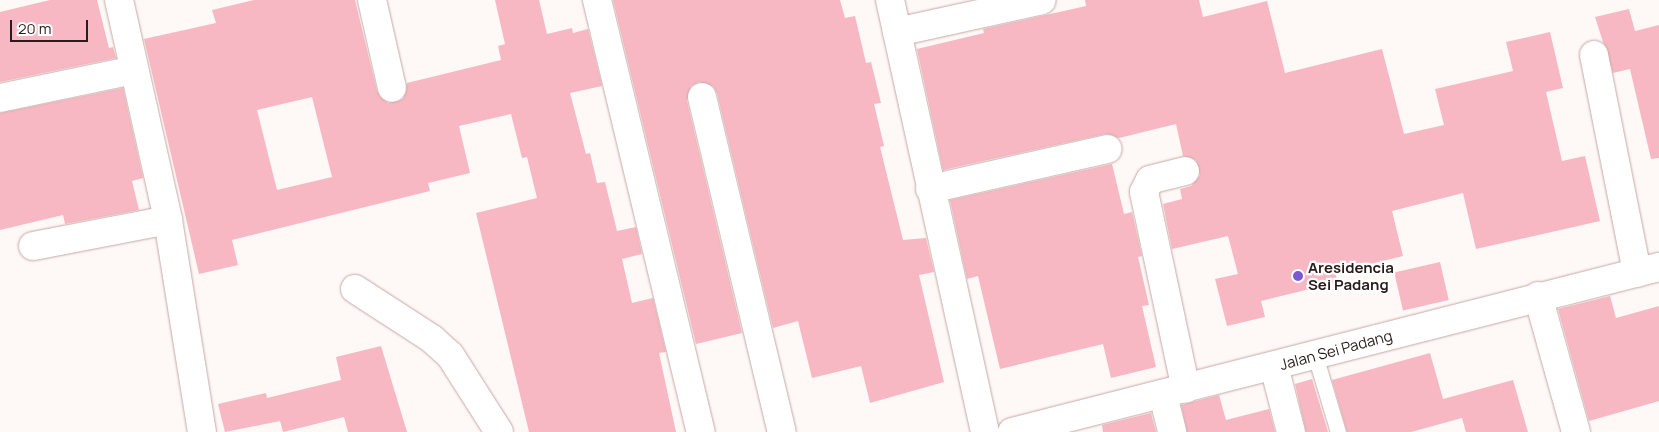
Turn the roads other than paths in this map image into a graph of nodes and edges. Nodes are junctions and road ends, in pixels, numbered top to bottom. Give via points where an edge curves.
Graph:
1 (119, 0) edge
2 (372, 0) edge
3 (597, 0) edge
4 (890, 0) edge
5 (1042, 0) edge
6 (897, 32) junction
7 (1594, 55) dead end
8 (134, 70) junction
9 (392, 88) dead end
10 (702, 97) dead end
11 (0, 98) edge
12 (1108, 149) dead end
13 (1185, 171) dead end
14 (930, 189) junction
15 (168, 220) junction
16 (33, 246) dead end
17 (1648, 270) edge
18 (355, 289) dead end
19 (1538, 296) junction
20 (1314, 355) junction
21 (1274, 366) junction
22 (1175, 392) junction
23 (1073, 425) edge
24 (202, 432) edge
25 (500, 432) edge
26 (701, 432) edge
27 (782, 432) edge
28 (986, 432) edge
29 (1012, 432) edge
30 (1172, 432) edge
31 (1291, 432) edge
32 (1338, 432) edge
33 (1576, 432) edge

1 - 8 street
2 - 9 street
3 - 26 street
4 - 6 street
5 - 6 street
6 - 14 street
7 - 17 street
8 - 11 street
8 - 15 street
10 - 27 street
12 - 14 street
13 - 22 street via 1150,180 1144,185
14 - 28 street
15 - 16 street
15 - 24 street
17 - 19 street, Jalan Sei Padang
18 - 25 street via 432,338 450,355
19 - 20 street, Jalan Sei Padang
19 - 33 street
20 - 21 street, Jalan Sei Padang
20 - 32 lane
21 - 22 street, Jalan Sei Padang
21 - 31 street
22 - 23 street, Jalan Sei Padang
22 - 30 street
23 - 29 street, Jalan Sei Padang

